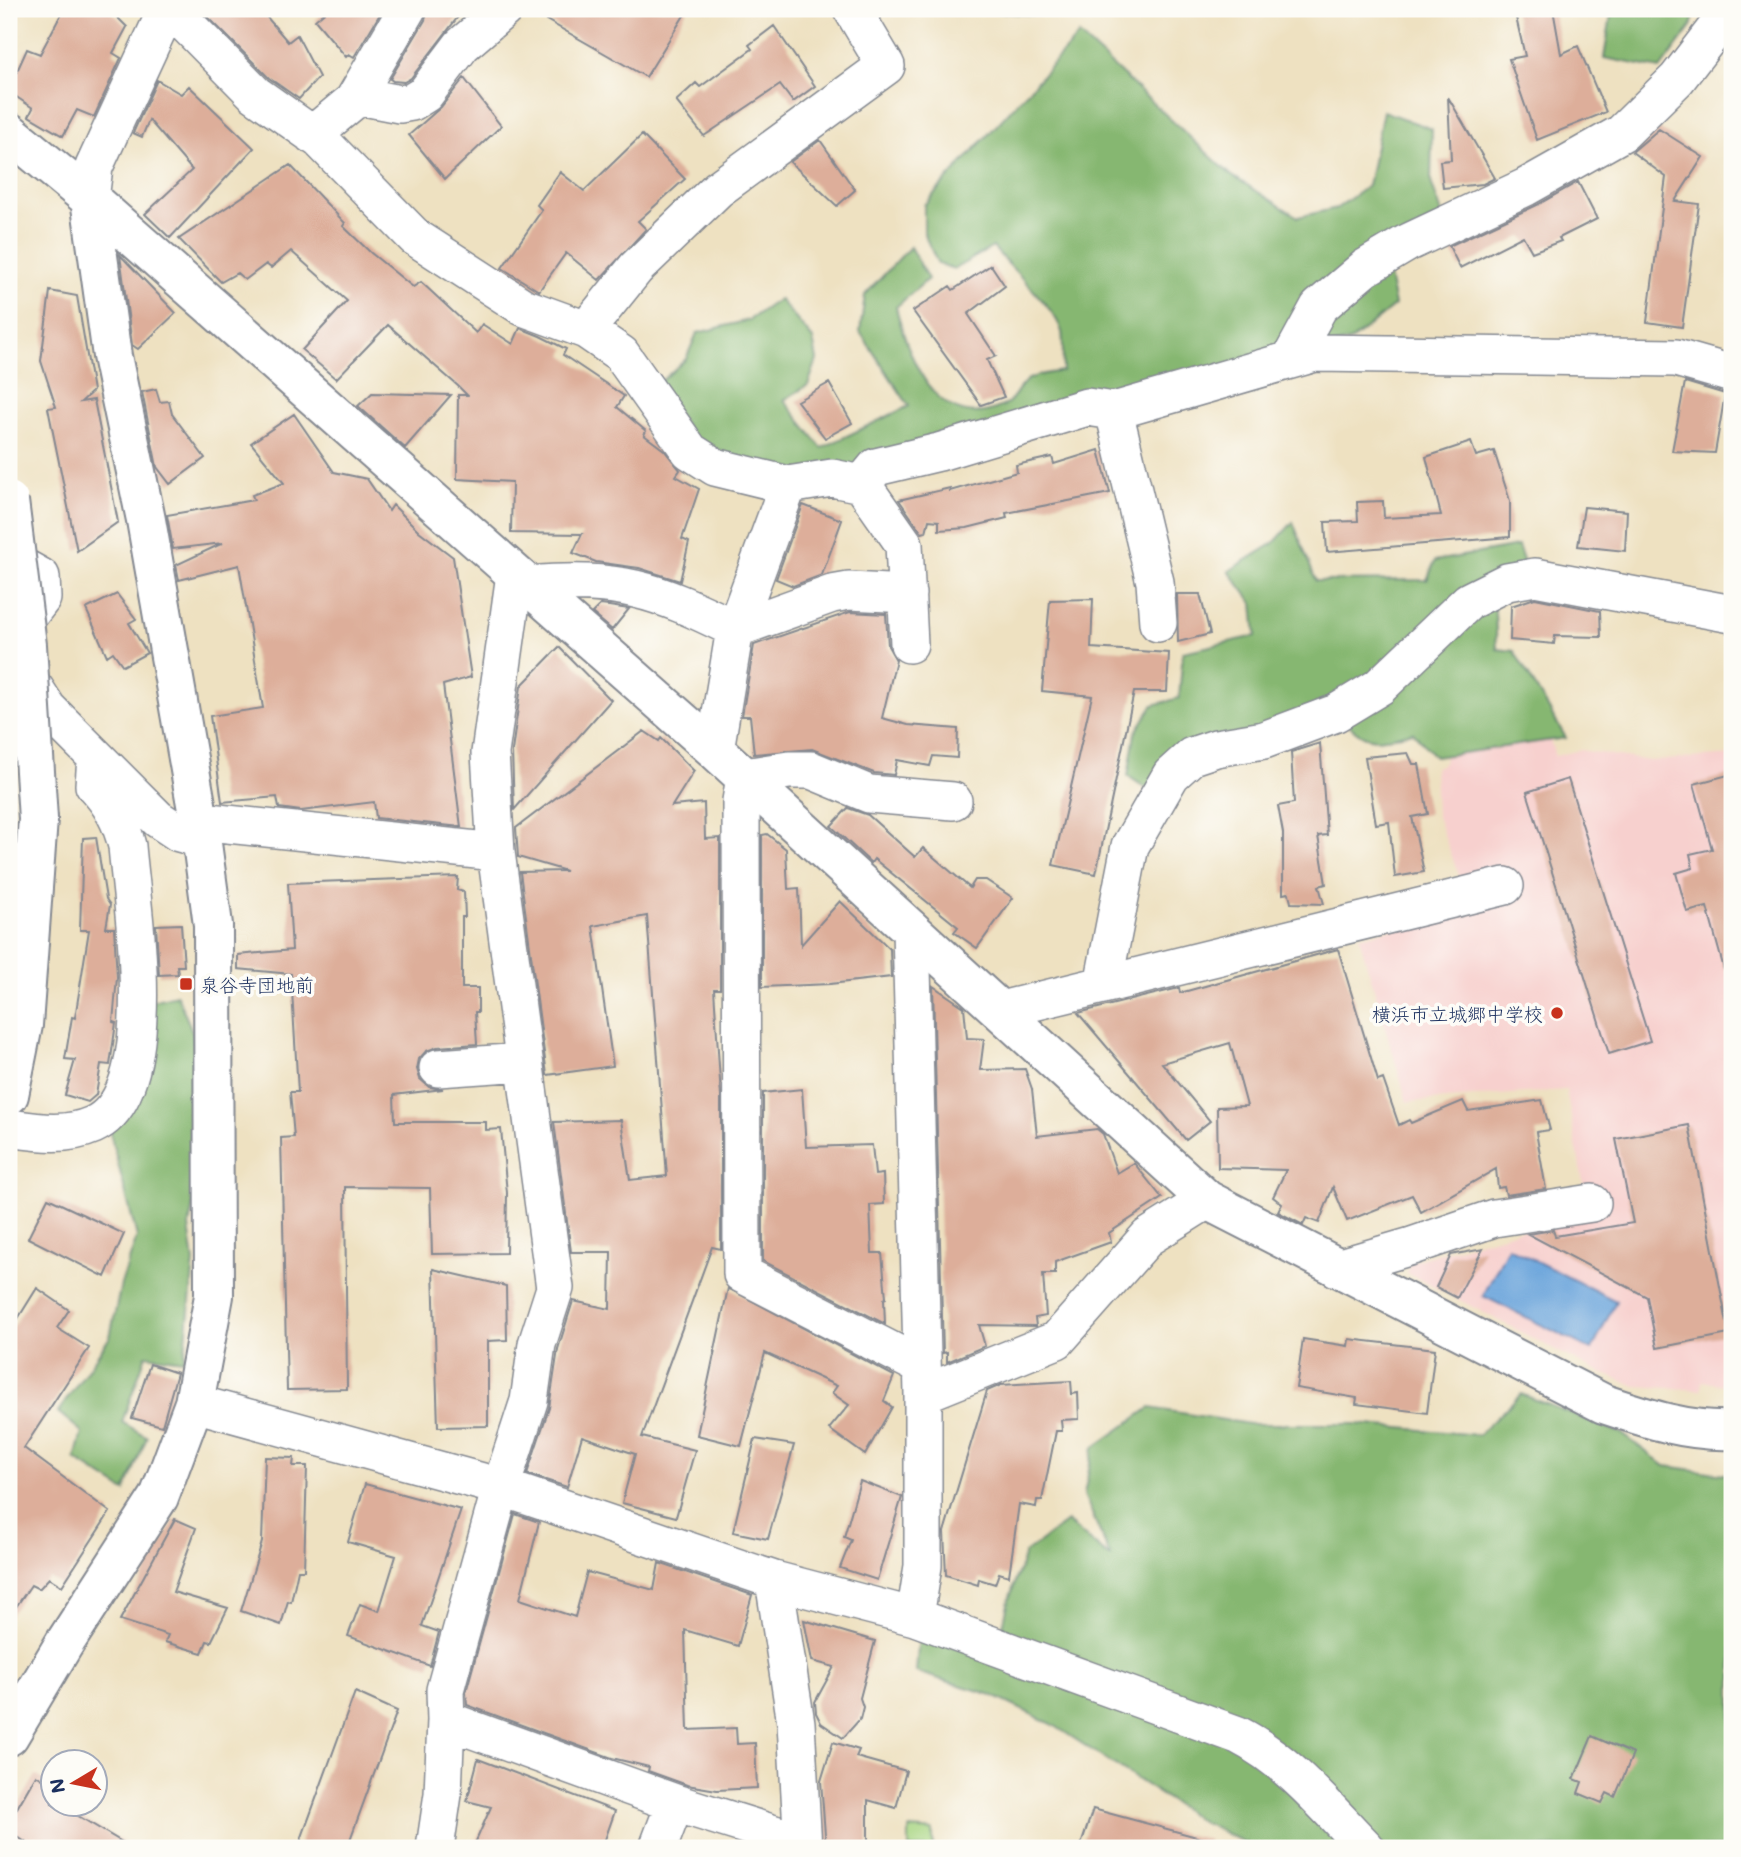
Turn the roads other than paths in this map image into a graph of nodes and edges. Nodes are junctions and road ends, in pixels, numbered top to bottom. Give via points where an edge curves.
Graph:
1 (169, 9) edge
2 (407, 9) edge
3 (504, 9) edge
4 (852, 9) edge
5 (1731, 9) edge
6 (353, 101) junction
7 (9, 132) edge
8 (312, 135) junction
9 (90, 199) junction
10 (586, 330) junction
11 (1290, 360) junction
12 (1732, 374) edge
13 (1115, 411) junction
14 (862, 484) junction
15 (788, 485) junction
16 (9, 501) edge
17 (9, 559) edge
18 (521, 580) junction
19 (908, 593) junction
20 (1732, 614) edge
21 (1158, 623) dead end
22 (735, 629) junction
23 (909, 644) dead end
24 (715, 750) junction
25 (96, 757) junction
26 (745, 777) junction
27 (953, 801) dead end
28 (200, 830) junction
29 (496, 852) junction
30 (1505, 886) dead end
31 (911, 929) junction
32 (1103, 985) junction
33 (1001, 1010) junction
34 (524, 1062) junction
35 (438, 1068) dead end
36 (9, 1095) edge
37 (9, 1128) edge
38 (1207, 1200) junction
39 (1592, 1203) dead end
40 (1337, 1268) junction
41 (922, 1380) junction
42 (194, 1403) junction
43 (1732, 1430) edge
44 (501, 1487) junction
45 (774, 1580) junction
46 (915, 1617) junction
47 (446, 1720) junction
48 (9, 1736) edge
49 (675, 1803) junction
50 (803, 1846) edge
51 (435, 1848) edge
52 (658, 1848) edge
53 (1366, 1848) edge

1 - 8 street via 256,94
1 - 9 street via 94,167
2 - 6 street
3 - 6 street via 462,44 433,86 412,102 363,97
4 - 10 street via 886,66 718,189 636,268
5 - 11 street via 1677,79 1622,132 1527,187 1364,268 1319,306
6 - 8 street
7 - 9 street
8 - 10 street via 415,237 523,307
9 - 18 street
9 - 28 street via 112,356
10 - 15 street via 621,354 690,451 715,467
11 - 12 street via 1315,353 1676,358
11 - 13 street
13 - 14 street via 1087,407 876,467
13 - 21 street via 1155,582
14 - 15 street via 832,478
14 - 19 street via 904,544
15 - 22 street
16 - 36 street, bridge via 27,645 38,820 23,1025
17 - 25 street via 41,577 42,598 16,632 22,667 48,709
18 - 22 street via 637,587
18 - 24 street
18 - 29 street via 490,753
19 - 22 street via 832,594
19 - 23 street
20 - 32 street via 1535,577 1507,582 1469,601 1379,687 1336,713 1264,740 1192,756 1171,775 1130,846
22 - 24 street
24 - 26 street
25 - 28 street via 158,819 179,833
25 - 37 street via 94,785 122,826 127,845 139,991 137,1041 129,1081 116,1105 95,1124 70,1132
26 - 27 street via 811,770 869,794
26 - 31 street
26 - 41 street via 741,801 742,1274
28 - 29 street
28 - 42 street via 213,925 214,1296
29 - 34 street
30 - 32 street
31 - 33 street
31 - 41 street
32 - 33 street
33 - 38 street
34 - 35 street
34 - 44 street via 555,1287 537,1344 529,1401
38 - 40 street
38 - 41 street via 1148,1237 1057,1340
39 - 40 street via 1494,1218
40 - 43 street via 1604,1404 1660,1423
41 - 46 street via 923,1566
42 - 44 street
42 - 48 street via 159,1497
44 - 45 street
44 - 47 street via 445,1690
45 - 46 street
45 - 50 street via 796,1723
46 - 53 street via 1238,1735 1265,1749 1300,1779
47 - 49 street
47 - 51 street
49 - 50 street
49 - 52 street

